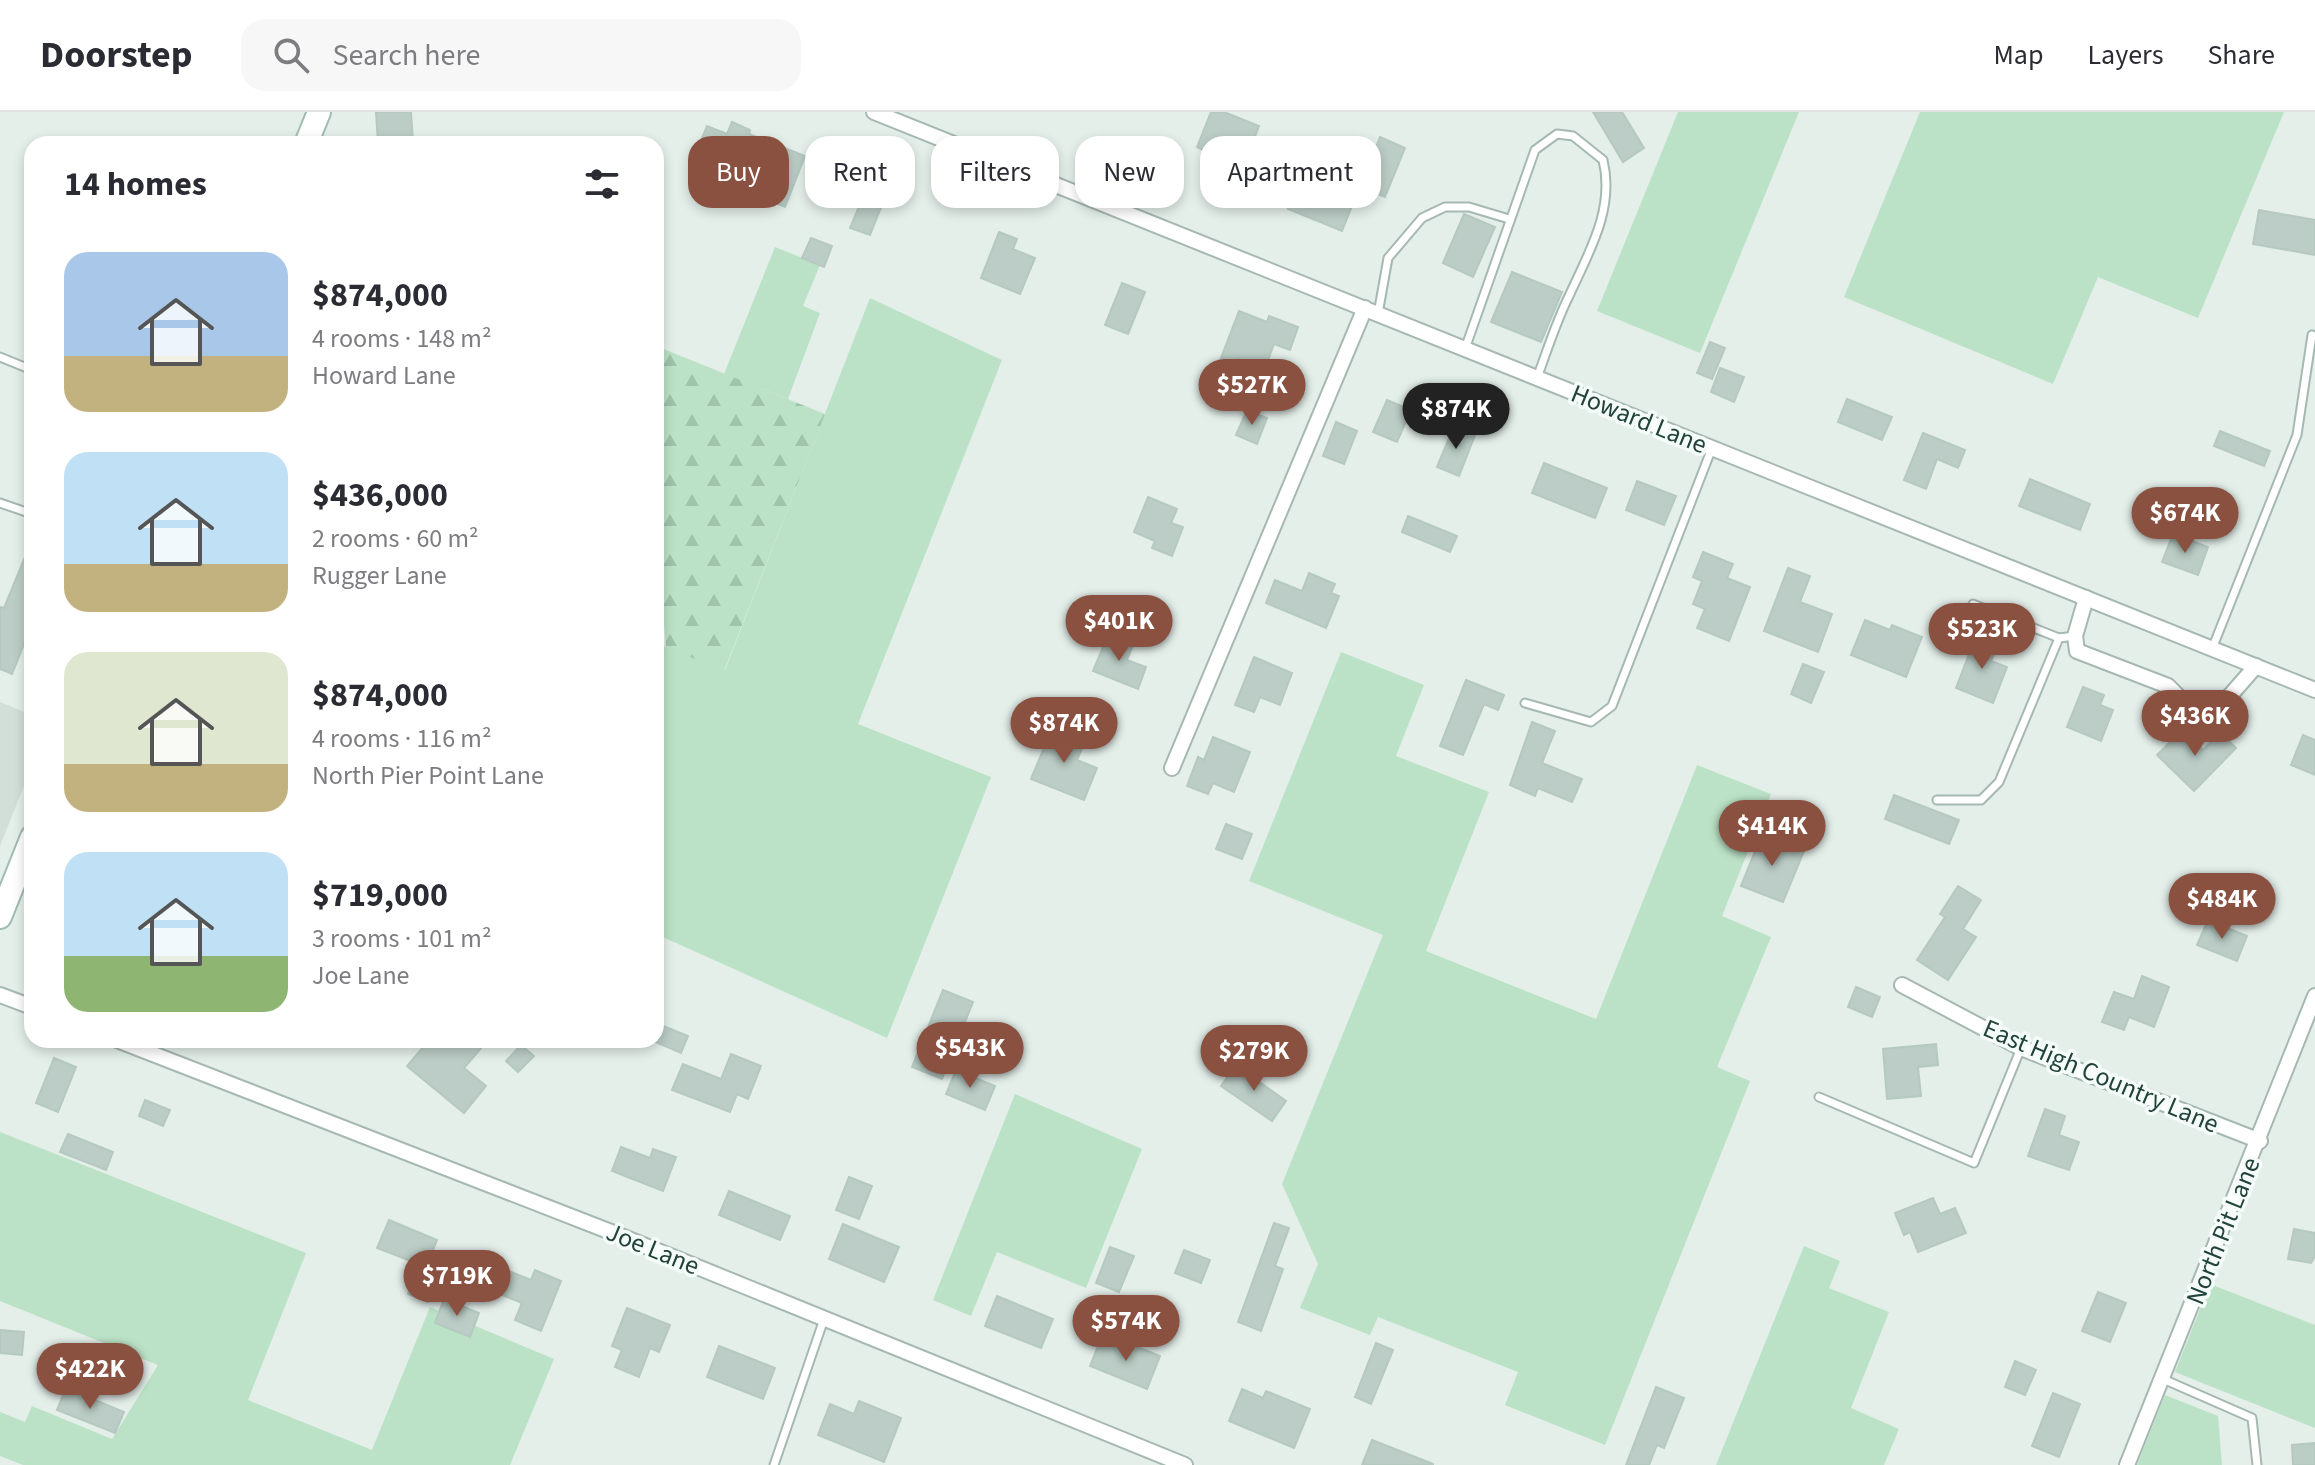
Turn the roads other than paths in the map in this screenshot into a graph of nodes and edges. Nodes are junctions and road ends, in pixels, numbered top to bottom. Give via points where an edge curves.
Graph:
1 (319, 112) edge
2 (874, 112) edge
3 (309, 136) edge
4 (1509, 219) junction
5 (1371, 311) junction
6 (2312, 335) dead end
7 (1465, 349) junction
8 (0, 357) edge
9 (24, 367) edge
10 (1537, 378) junction
11 (1712, 448) junction
12 (0, 503) edge
13 (24, 511) edge
14 (2086, 598) junction
15 (1973, 604) dead end
16 (2075, 636) junction
17 (2059, 638) junction
18 (2212, 649) junction
19 (2256, 666) junction
20 (2315, 690) edge
21 (1525, 703) dead end
22 (1172, 768) dead end
23 (1937, 800) dead end
24 (24, 857) edge
25 (0, 917) edge
26 (1902, 985) dead end
27 (0, 995) edge
28 (2315, 996) edge
29 (24, 1004) edge
30 (137, 1048) edge
31 (2021, 1048) junction
32 (1819, 1097) dead end
33 (2260, 1141) junction
34 (824, 1319) junction
35 (2163, 1379) junction
36 (774, 1465) edge
37 (1185, 1465) edge
38 (2127, 1465) edge
39 (2257, 1465) edge

1 - 3 main road
2 - 5 street, Howard Lane
4 - 5 lane via 1469,207 1445,207 1422,218 1388,258
4 - 7 lane
4 - 10 lane via 1535,150 1547,138 1573,136 1603,160 1608,196 1600,223
5 - 7 street, Howard Lane
5 - 22 street
6 - 18 lane via 2297,435
7 - 10 street, Howard Lane
8 - 9 lane
10 - 11 street, Howard Lane
11 - 14 street, Howard Lane
11 - 21 lane via 1612,706 1591,722
12 - 13 lane
14 - 16 street
14 - 18 street, Howard Lane
15 - 17 lane
16 - 17 lane
16 - 19 street via 2077,651 2202,703 2227,699
17 - 23 lane via 1999,782 1981,800
18 - 19 street, Howard Lane
19 - 20 street, Howard Lane
24 - 25 main road
26 - 31 street, East High Country Lane
27 - 29 street
28 - 33 street, North Pit Lane
30 - 34 street, Joe Lane
31 - 32 lane via 1974,1163
31 - 33 street, East High Country Lane
33 - 35 street, North Pit Lane
34 - 36 lane
34 - 37 street, Joe Lane
35 - 38 street, North Pit Lane
35 - 39 lane via 2252,1418

